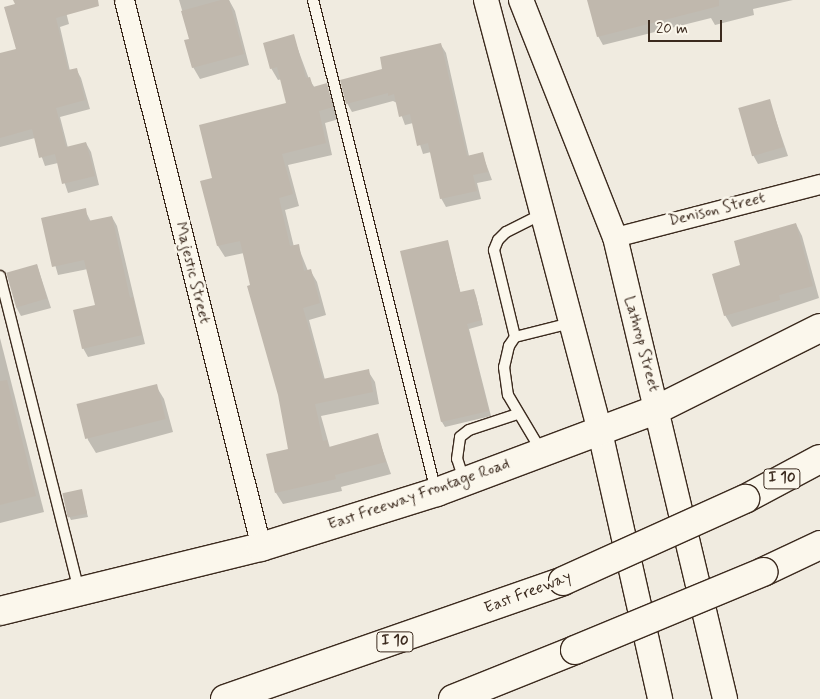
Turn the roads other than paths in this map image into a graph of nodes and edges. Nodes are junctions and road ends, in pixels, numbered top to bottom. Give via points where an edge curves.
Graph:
1 (124, 0) edge
2 (312, 0) edge
3 (486, 0) edge
4 (521, 0) edge
5 (820, 184) edge
6 (542, 214) junction
7 (615, 237) junction
8 (0, 276) edge
9 (571, 323) junction
10 (820, 328) edge
11 (515, 337) junction
12 (658, 409) junction
13 (517, 414) junction
14 (600, 432) junction
15 (543, 453) junction
16 (820, 459) edge
17 (465, 481) junction
18 (437, 492) junction
19 (820, 545) edge
20 (261, 547) junction
21 (80, 592) junction
22 (0, 611) edge
23 (226, 699) edge
24 (453, 699) edge
25 (660, 699) edge
26 (725, 699) edge

1 - 20 street, Majestic Street
2 - 18 lane
3 - 6 street
4 - 7 street, Lathrop Street
5 - 7 street, Denison Street
6 - 9 street
6 - 11 lane via 506,232 494,250
7 - 12 street, Lathrop Street
8 - 21 lane
9 - 11 lane
9 - 14 street
10 - 12 main road, East Freeway Frontage Road
11 - 13 lane via 509,346 504,367 508,395
12 - 14 main road, East Freeway Frontage Road
12 - 26 street, Lathrop Street
13 - 15 lane
13 - 17 lane via 469,430 460,437 457,459
14 - 15 main road, East Freeway Frontage Road
14 - 25 street
15 - 17 main road, East Freeway Frontage Road
16 - 23 main road, East Freeway / I 10, bridge via 745,499 563,581
17 - 18 main road, East Freeway Frontage Road
18 - 20 main road, East Freeway Frontage Road
19 - 24 main road, bridge via 763,572
20 - 21 main road, East Freeway Frontage Road
21 - 22 main road, East Freeway Frontage Road

